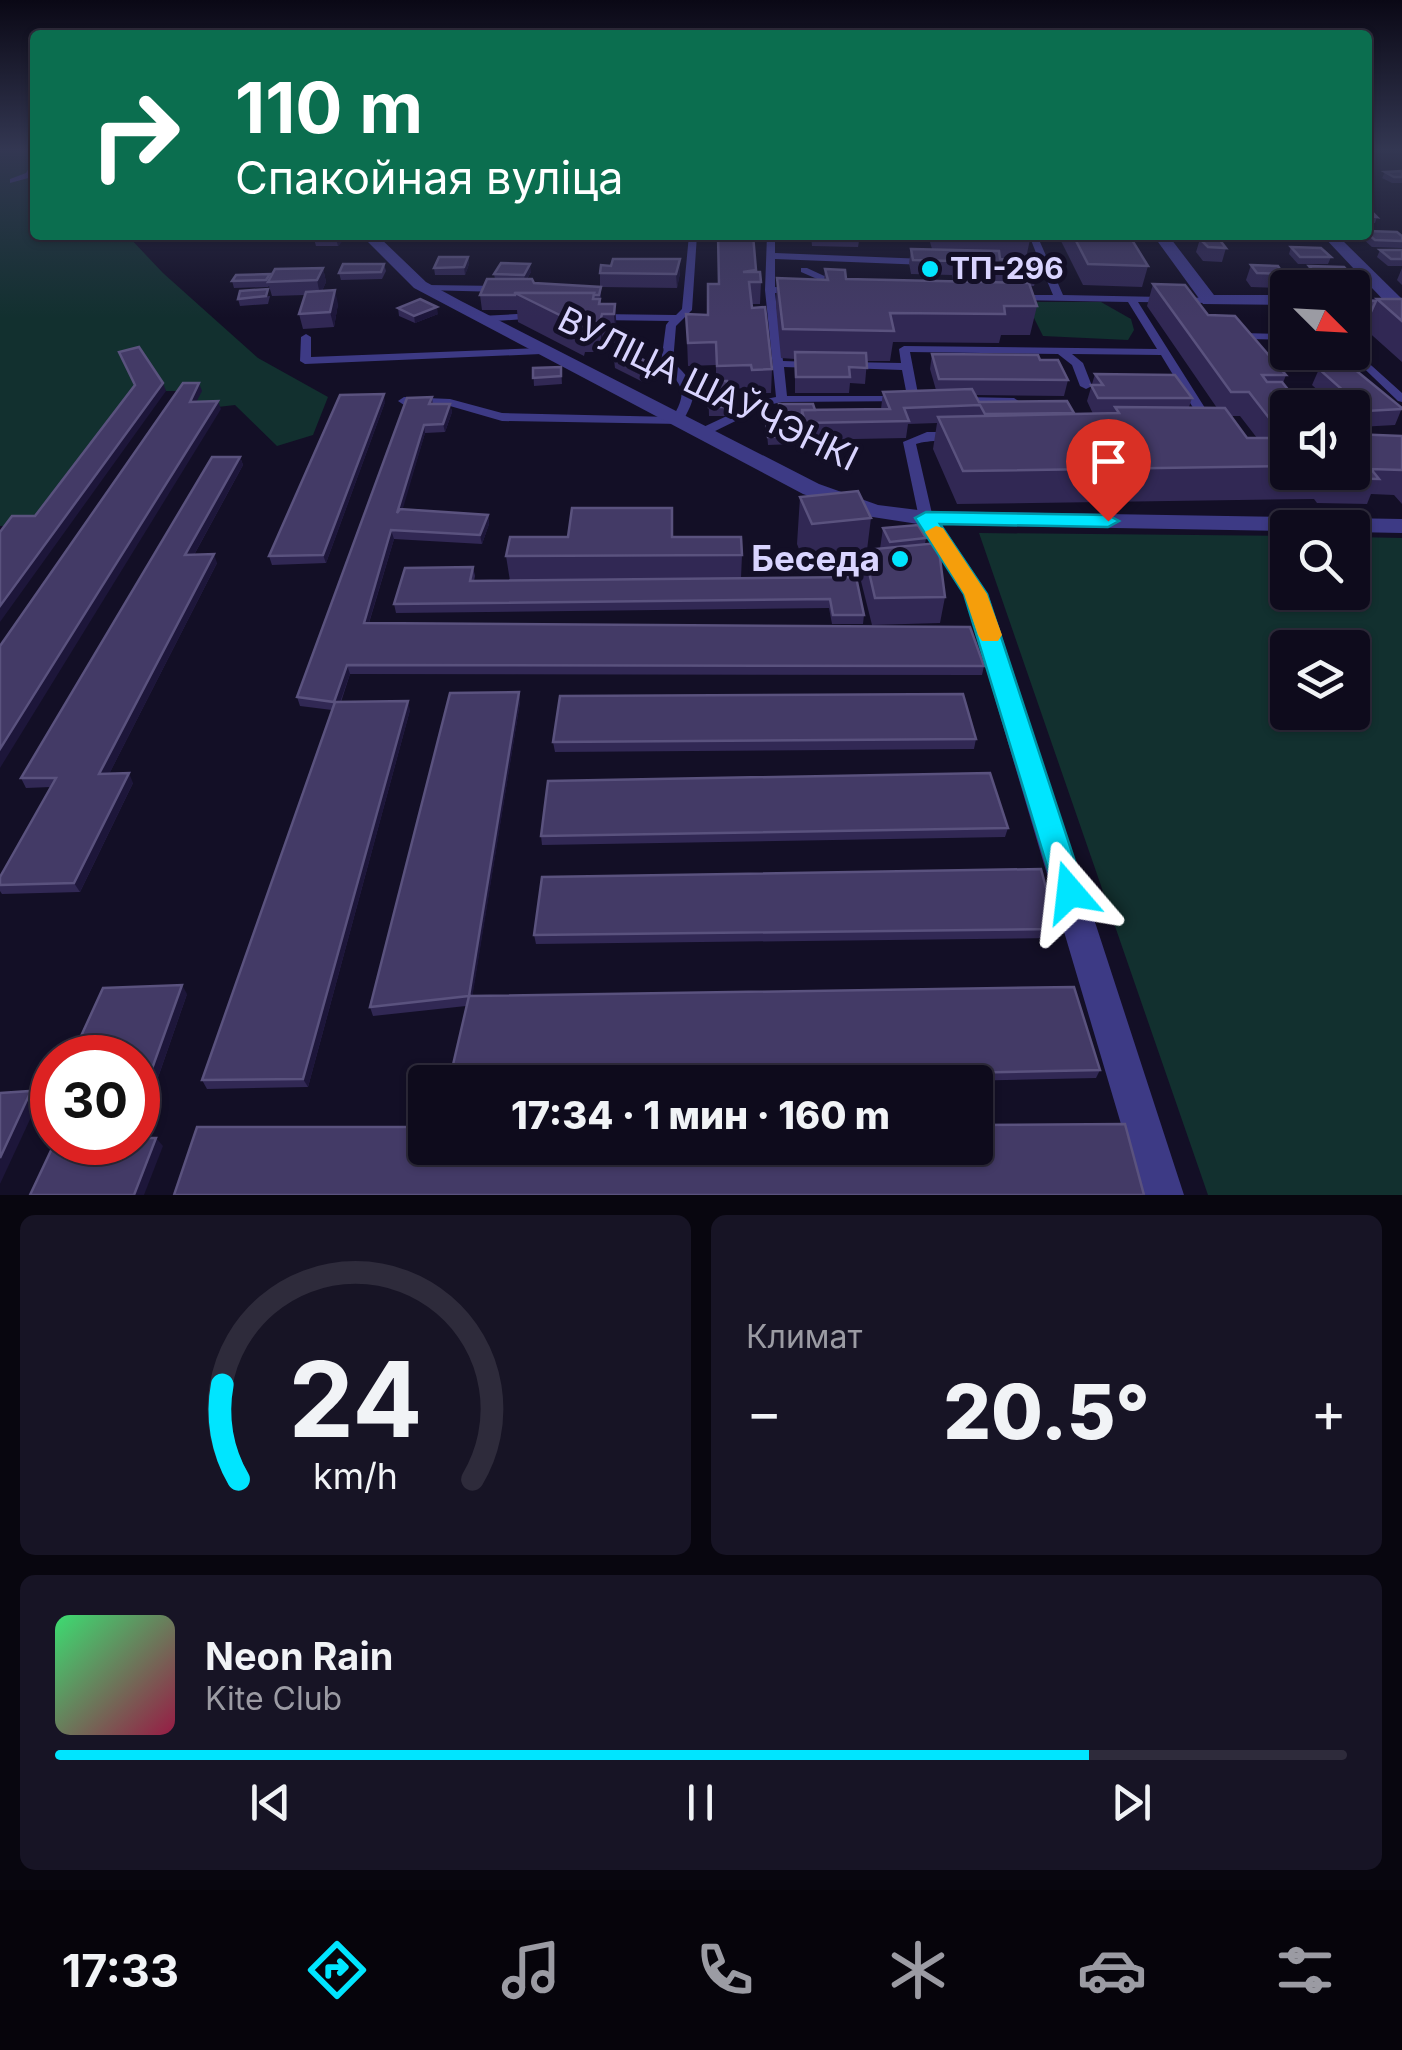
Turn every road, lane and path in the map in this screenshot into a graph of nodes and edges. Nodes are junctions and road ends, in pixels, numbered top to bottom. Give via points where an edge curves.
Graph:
1 (373, 240) edge
2 (693, 240) edge
3 (772, 240) edge
4 (1035, 240) edge
5 (1164, 240) edge
6 (1334, 240) edge
7 (770, 256) junction
8 (948, 262) edge
9 (1007, 265) edge
10 (1046, 266) junction
11 (804, 270) dead end
12 (426, 288) junction
13 (520, 289) edge
14 (770, 290) junction
15 (808, 292) edge
16 (828, 293) edge
17 (1060, 297) junction
18 (1010, 298) edge
19 (1132, 300) junction
20 (1209, 300) junction
21 (1270, 300) edge
22 (1370, 302) edge
23 (1399, 302) edge
24 (552, 316) edge
25 (585, 317) edge
26 (679, 318) junction
27 (481, 319) junction
28 (306, 337) dead end
29 (1270, 337) edge
30 (1059, 350) junction
31 (1250, 350) edge
32 (541, 351) junction
33 (1164, 352) junction
34 (778, 364) junction
35 (907, 367) junction
36 (1370, 368) edge
37 (1086, 386) dead end
38 (913, 399) junction
39 (1402, 399) edge
40 (782, 400) junction
41 (933, 400) edge
42 (953, 400) edge
43 (404, 401) edge
44 (1033, 402) edge
45 (1199, 408) edge
46 (677, 422) junction
47 (701, 432) junction
48 (963, 436) edge
49 (926, 518) junction
50 (1402, 526) edge
51 (1163, 1195) edge

1 - 12 street, ВУЛІЦА ШАЎЧЭНКІ
2 - 26 lane via 687,310
3 - 7 lane
4 - 10 lane
5 - 20 street
6 - 23 street
7 - 8 lane
7 - 14 lane
9 - 10 lane
10 - 17 lane
11 - 16 lane via 848,291
12 - 13 lane
12 - 27 street, ВУЛІЦА ШАЎЧЭНКІ
14 - 15 lane
14 - 34 lane
17 - 18 lane
17 - 19 lane
19 - 20 lane
19 - 33 lane
20 - 21 street
22 - 23 street
24 - 27 lane
25 - 26 lane
26 - 46 lane via 671,326 667,363 686,381 688,401
27 - 32 street, ВУЛІЦА ШАЎЧЭНКІ
28 - 32 lane via 305,360
29 - 31 lane via 1241,336
30 - 33 lane
30 - 35 lane via 904,349
30 - 37 lane via 1077,364
32 - 46 street, ВУЛІЦА ШАЎЧЭНКІ
33 - 45 lane
34 - 35 lane
34 - 40 lane
35 - 38 lane
36 - 39 lane
38 - 40 lane
38 - 41 lane
40 - 47 lane
42 - 44 lane
43 - 46 lane via 450,403 502,417
46 - 47 street, ВУЛІЦА ШАЎЧЭНКІ
47 - 49 street, ВУЛІЦА ШАЎЧЭНКІ via 840,502
48 - 49 lane via 910,442
49 - 50 street, ВУЛІЦА ШАЎЧЭНКІ
49 - 51 street via 976,594

